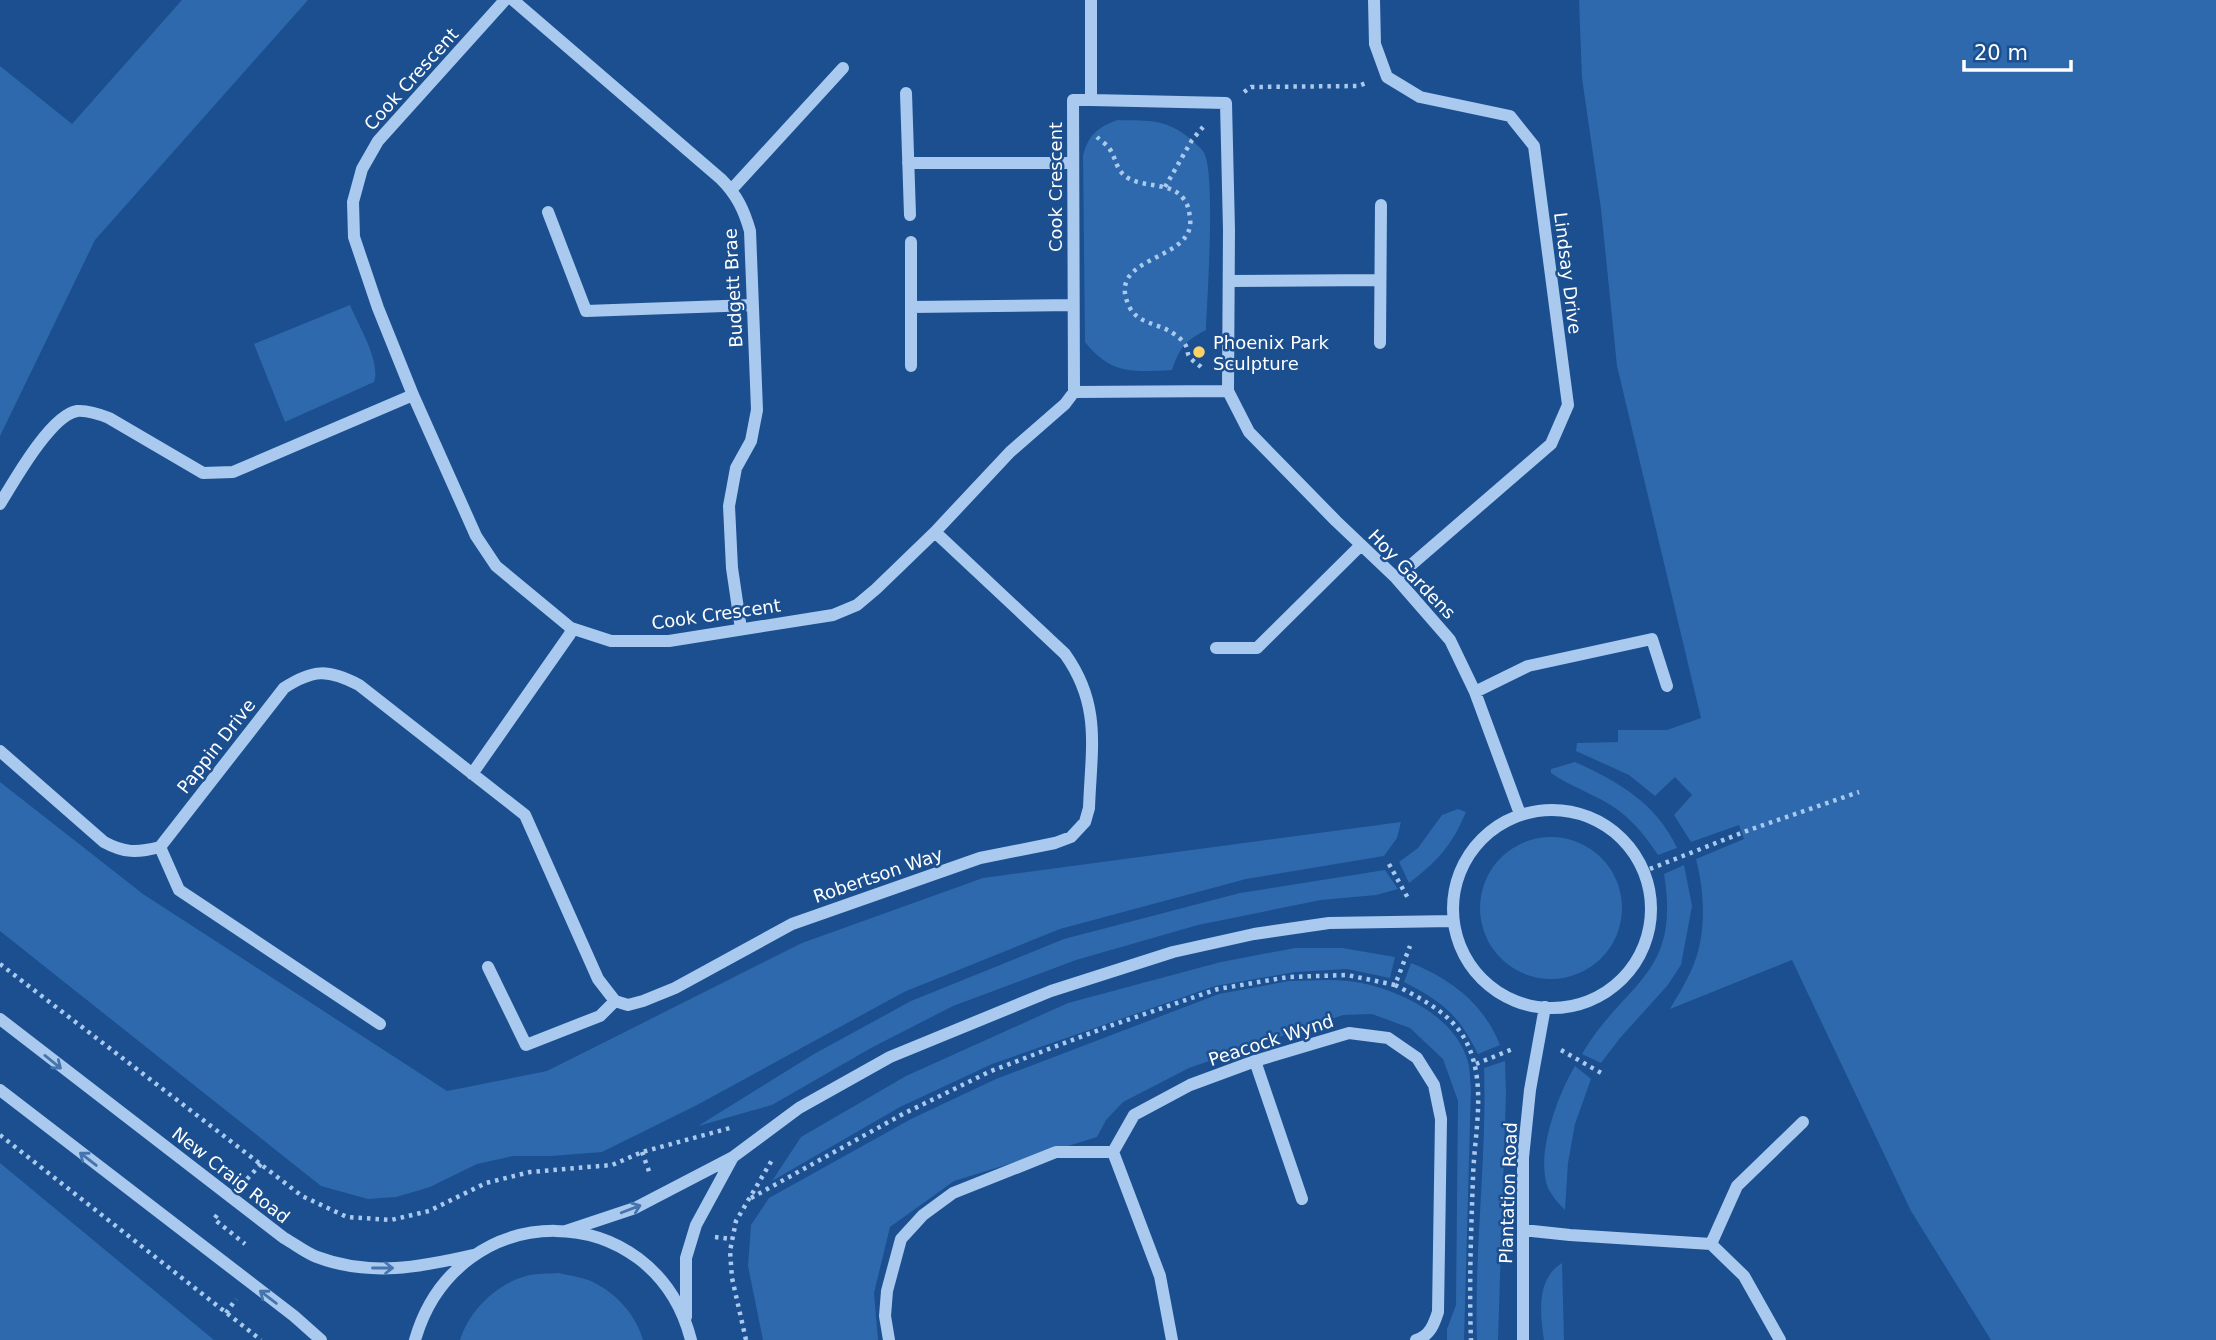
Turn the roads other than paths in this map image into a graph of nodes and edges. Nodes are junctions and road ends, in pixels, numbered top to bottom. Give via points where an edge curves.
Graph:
1 (505, 0) edge
2 (513, 0) edge
3 (1091, 0) edge
4 (1374, 0) edge
5 (843, 68) dead end
6 (906, 93) dead end
7 (1091, 100) junction
8 (908, 163) junction
9 (1073, 163) junction
10 (732, 189) junction
11 (1381, 205) dead end
12 (548, 212) dead end
13 (910, 215) dead end
14 (911, 242) dead end
15 (1380, 280) junction
16 (1229, 281) junction
17 (752, 305) junction
18 (1073, 305) junction
19 (911, 307) junction
20 (1380, 343) dead end
21 (911, 366) dead end
22 (1228, 391) junction
23 (1074, 392) junction
24 (413, 395) junction
25 (0, 504) edge
26 (935, 531) junction
27 (1361, 545) junction
28 (1396, 578) junction
29 (571, 628) junction
30 (741, 629) junction
31 (1216, 648) dead end
32 (1667, 686) dead end
33 (1475, 692) junction
34 (0, 751) edge
35 (472, 774) junction
36 (1520, 814) junction
37 (160, 847) junction
38 (1453, 921) junction
39 (488, 967) dead end
40 (615, 1000) junction
41 (1545, 1007) junction
42 (0, 1019) edge
43 (380, 1024) dead end
44 (1255, 1061) junction
45 (0, 1090) edge
46 (1803, 1122) dead end
47 (1113, 1152) junction
48 (733, 1157) junction
49 (1302, 1199) dead end
50 (1523, 1230) junction
51 (566, 1231) junction
52 (1711, 1244) junction
53 (473, 1255) junction
54 (686, 1321) junction
55 (321, 1340) edge
56 (415, 1340) edge
57 (691, 1340) edge
58 (889, 1340) edge
59 (1172, 1340) edge
60 (1420, 1340) edge
61 (1523, 1340) edge
62 (1780, 1340) edge

1 - 24 street, Cook Crescent via 378,141 362,169 353,202 354,237
2 - 10 street, Budgett Brae
3 - 7 street
4 - 28 street, Lindsay Drive via 1375,44 1387,77 1420,97 1510,116 1534,146 1568,405 1551,444
5 - 10 street
6 - 8 street
7 - 9 street, Cook Crescent via 1073,100
7 - 16 street, Hoy Gardens via 1226,103
8 - 9 street
8 - 13 street
9 - 18 street, Cook Crescent
10 - 17 street, Budgett Brae via 750,231
11 - 15 street
12 - 17 street via 586,312
14 - 19 street
15 - 16 street
15 - 20 street
16 - 22 street, Hoy Gardens
17 - 30 street, Budgett Brae via 757,410 751,441 736,468 729,506
18 - 19 street
18 - 23 street, Cook Crescent
19 - 21 street
22 - 23 street
22 - 27 street, Hoy Gardens via 1249,432
23 - 26 street, Cook Crescent
24 - 25 street via 233,472 203,473 109,418 76,411 58,419
24 - 29 street, Cook Crescent via 476,536 496,566
26 - 30 street, Cook Crescent via 857,605 833,615
26 - 40 street, Robertson Way via 1065,654 1077,672 1093,719 1085,822 1055,843 979,858 792,924 676,988 643,1001 628,1005
27 - 28 street, Hoy Gardens
27 - 31 street via 1257,648
28 - 33 street, Hoy Gardens via 1450,640
29 - 30 street, Cook Crescent via 611,641 669,641
29 - 35 street
32 - 33 street via 1652,639 1528,666
33 - 36 street, Hoy Gardens
34 - 37 street via 104,842 122,851
35 - 37 street, Pappin Drive via 359,685 322,672 303,676 284,688
35 - 40 street via 525,815 598,979
36 - 38 street via 1484,836 1465,861 1454,890
36 - 41 street via 1555,809 1585,815 1614,831 1633,852 1647,882 1651,917 1645,943 1630,970 1605,993 1574,1006
37 - 43 street via 179,890
38 - 41 street via 1464,956 1484,982 1503,996
38 - 48 street via 1329,923 1254,934 1173,952 1051,990 890,1057 799,1108
39 - 40 street via 526,1045 600,1016
41 - 50 street, Plantation Road via 1523,1158
42 -> 53 street, New Craig Road via 284,1238 316,1257 361,1268 416,1268
44 - 47 street, Peacock Wynd via 1190,1085 1134,1115
44 - 49 street
44 - 60 street, Peacock Wynd via 1349,1033 1388,1038 1418,1058 1434,1086 1441,1119 1438,1312 1432,1329
55 -> 45 street
46 - 52 street via 1737,1186
47 - 58 street via 1056,1152 953,1194 923,1215 901,1240 887,1291
47 - 59 street via 1160,1276
51 -> 48 street via 635,1208
48 - 54 street via 696,1225 686,1258
50 - 52 street
50 - 61 street, Plantation Road
51 - 53 street via 502,1240
51 - 54 street via 605,1240 639,1259 667,1287
52 - 62 street via 1744,1276
53 - 56 street via 443,1282 422,1315
54 - 57 street

